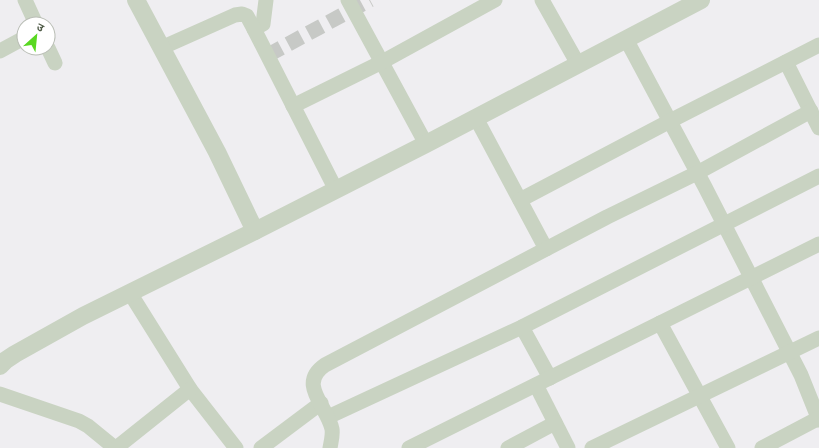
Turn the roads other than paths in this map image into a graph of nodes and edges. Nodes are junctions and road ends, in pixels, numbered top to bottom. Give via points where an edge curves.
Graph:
1 (25, 0) edge
2 (136, 0) edge
3 (266, 0) edge
4 (348, 0) edge
5 (495, 0) edge
6 (542, 0) edge
7 (701, 0) edge
8 (32, 16) edge
9 (254, 29) junction
10 (626, 38) junction
11 (16, 42) edge
12 (819, 45) edge
13 (162, 48) junction
14 (0, 51) edge
15 (52, 56) edge
16 (382, 62) junction
17 (786, 62) junction
18 (55, 63) dead end
19 (578, 64) junction
20 (293, 106) junction
21 (811, 111) junction
22 (476, 118) junction
23 (670, 121) junction
24 (819, 128) edge
25 (426, 144) junction
26 (697, 173) junction
27 (819, 176) edge
28 (336, 190) junction
29 (520, 200) junction
30 (724, 224) junction
31 (255, 231) junction
32 (819, 244) edge
33 (546, 249) junction
34 (751, 277) junction
35 (130, 293) junction
36 (660, 323) junction
37 (522, 327) junction
38 (819, 338) edge
39 (790, 353) junction
40 (0, 366) edge
41 (550, 378) junction
42 (536, 385) junction
43 (190, 389) junction
44 (0, 394) edge
45 (700, 396) junction
46 (321, 403) junction
47 (328, 417) junction
48 (819, 418) edge
49 (555, 423) junction
50 (116, 448) edge
51 (236, 448) edge
52 (261, 448) edge
53 (330, 448) edge
54 (409, 448) edge
55 (508, 448) edge
56 (568, 448) edge
57 (592, 448) edge
58 (728, 448) edge
59 (762, 448) edge

1 - 8 street
2 - 13 street
3 - 9 street via 263,24
4 - 16 street
5 - 16 street
6 - 19 street
7 - 10 street
9 - 13 street via 247,16 235,15
9 - 20 street
10 - 19 street
10 - 23 street
11 - 14 street
12 - 17 street
13 - 31 street
15 - 18 street
16 - 20 street
16 - 25 street
17 - 21 street
17 - 23 street
19 - 22 street
20 - 28 street
21 - 24 street
21 - 26 street
22 - 25 street
22 - 29 street
23 - 26 street
23 - 29 street
25 - 28 street
26 - 30 street
26 - 33 street
27 - 30 street
28 - 31 street
29 - 33 street
30 - 34 street
30 - 37 street
31 - 35 street
32 - 34 street
33 - 46 street via 317,370 313,386
34 - 36 street
34 - 39 street
35 - 40 street via 83,316 6,360
35 - 43 street
36 - 41 street
36 - 45 street
37 - 41 street
37 - 47 street
38 - 39 street
39 - 45 street
39 - 48 street
41 - 42 street
42 - 49 street
42 - 54 street
43 - 50 street
43 - 51 street
44 - 50 street via 79,421
45 - 57 street
45 - 58 street
46 - 47 street
46 - 52 street
47 - 53 street via 332,429
48 - 59 street
49 - 55 street
49 - 56 street

